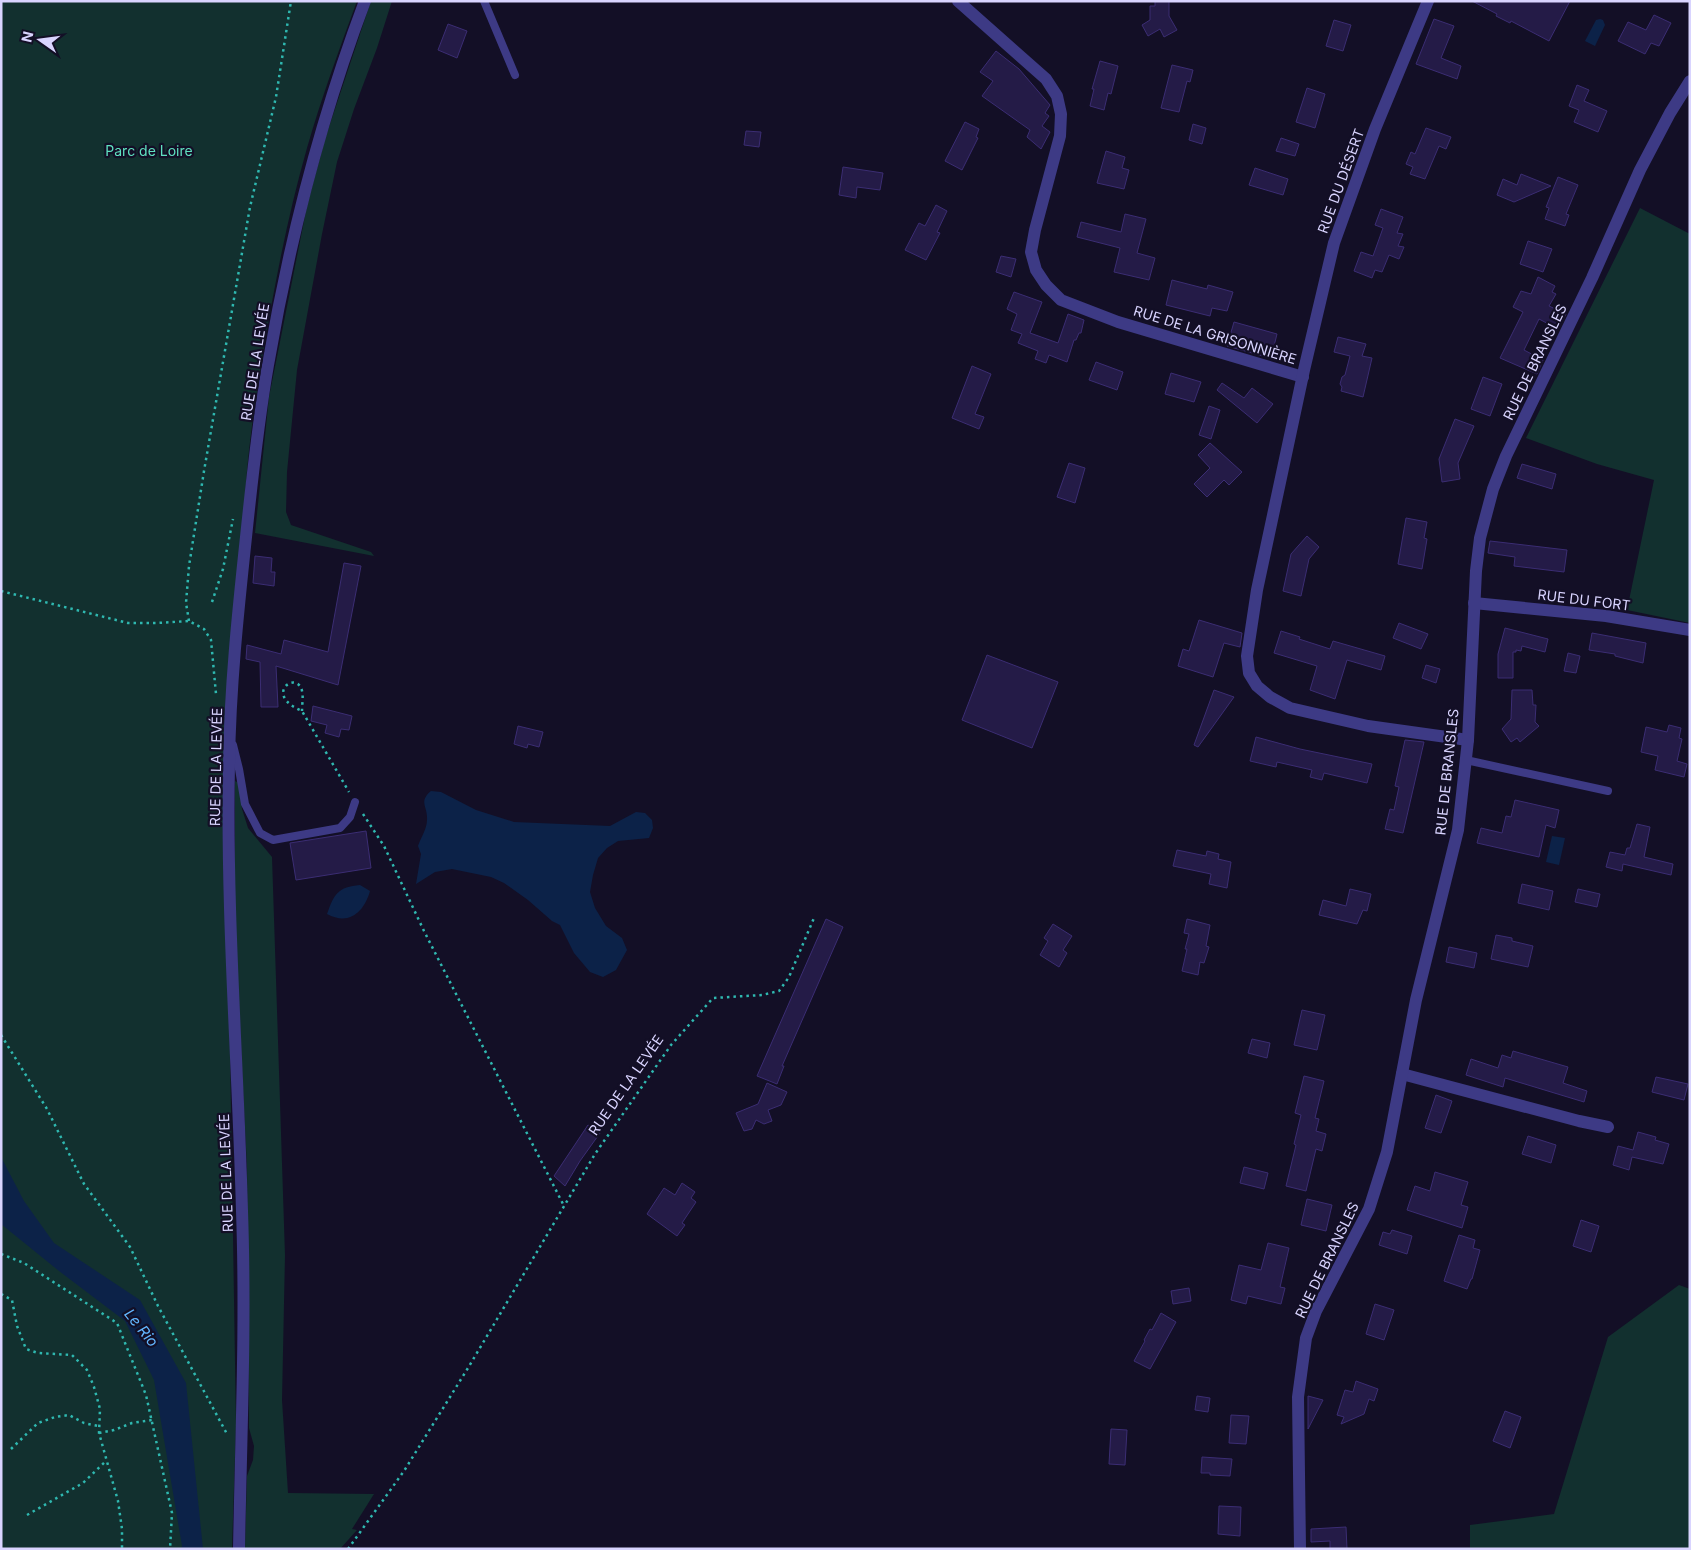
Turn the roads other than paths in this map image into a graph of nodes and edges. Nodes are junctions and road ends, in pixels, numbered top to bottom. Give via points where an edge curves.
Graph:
1 (365, 1) edge
2 (484, 1) edge
3 (958, 1) edge
4 (1428, 1) edge
5 (515, 75) dead end
6 (1690, 81) edge
7 (1303, 377) junction
8 (1474, 603) junction
9 (1690, 630) edge
10 (230, 737) junction
11 (1468, 740) junction
12 (1466, 760) junction
13 (1608, 791) dead end
14 (355, 802) road end
15 (1402, 1074) junction
16 (1608, 1127) dead end
17 (239, 1549) edge
18 (1300, 1549) edge

1 - 10 street, RUE DE LA LEVÉE via 320,135 286,274 268,367 253,470 238,616
2 - 5 lane
3 - 7 street, RUE DE LA GRISONNIÈRE via 1046,79 1056,96 1061,114 1060,136 1031,252 1036,270 1046,285 1061,300 1118,322
4 - 7 street, RUE DU DÉSERT via 1375,129 1334,243
6 - 8 street, RUE DE BRANSLES via 1640,170 1506,456 1480,538
7 - 11 street, RUE DE LA GRISONNIÈRE via 1257,590 1247,656 1249,673 1257,686 1290,708 1368,726
8 - 9 street, RUE DU FORT via 1606,616
8 - 11 street, RUE DE BRANSLES
10 - 14 lane via 245,804 260,833 274,840 340,828 350,817
10 - 17 street, RUE DE LA LEVÉE via 230,910 244,1316
11 - 12 street, RUE DE BRANSLES
12 - 13 lane
12 - 15 street, RUE DE BRANSLES via 1458,830 1416,1000
15 - 16 street
15 - 18 street, RUE DE BRANSLES via 1387,1152 1370,1209 1316,1312 1306,1338 1298,1397

